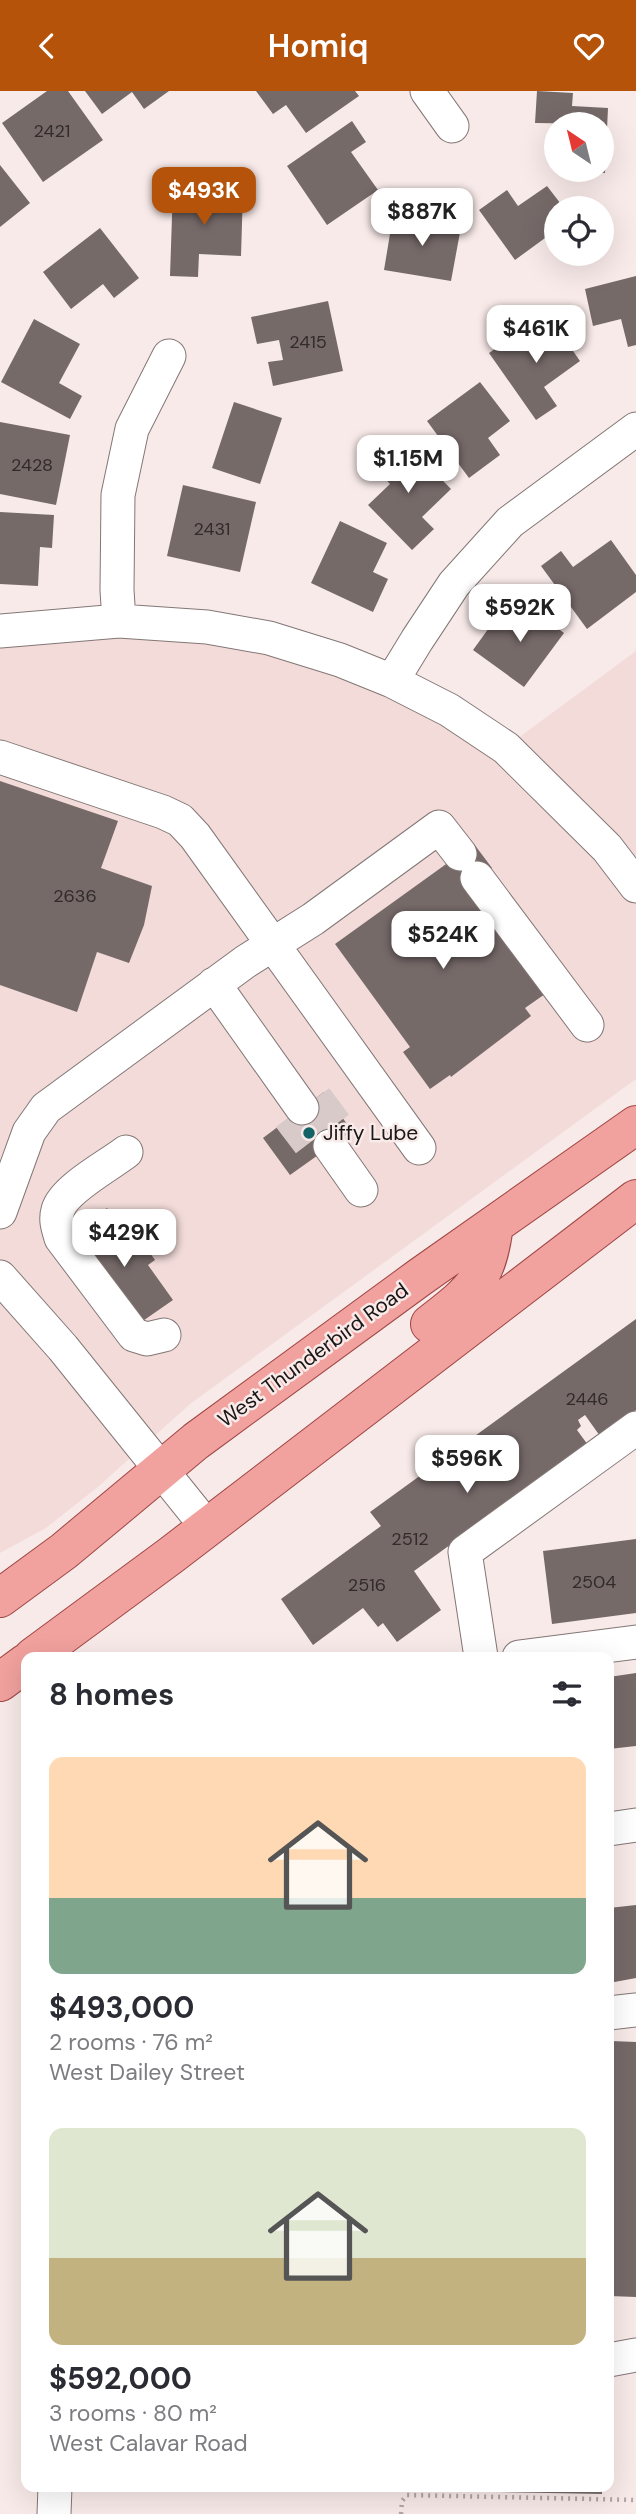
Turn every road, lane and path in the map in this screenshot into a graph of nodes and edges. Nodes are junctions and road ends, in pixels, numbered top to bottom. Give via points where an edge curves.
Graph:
1 (427, 91) edge
2 (452, 126) dead end
3 (169, 356) dead end
4 (636, 429) edge
5 (119, 621) junction
6 (0, 631) edge
7 (392, 681) junction
8 (0, 757) edge
9 (636, 886) edge
10 (273, 946) junction
11 (214, 985) junction
12 (587, 1025) dead end
13 (300, 1104) tunnel mouth
14 (636, 1125) edge
15 (419, 1148) dead end
16 (333, 1149) tunnel mouth
17 (126, 1153) dead end
18 (361, 1190) dead end
19 (636, 1199) edge
20 (0, 1212) edge
21 (494, 1225) junction
22 (0, 1277) edge
23 (164, 1335) dead end
24 (383, 1393) junction
25 (636, 1428) edge
26 (162, 1470) junction
27 (207, 1527) junction
28 (0, 1598) edge
29 (636, 1642) edge
30 (40, 1652) edge
31 (480, 1652) edge
32 (558, 1652) edge
33 (21, 1667) edge
34 (0, 1682) edge
35 (636, 1825) edge
36 (614, 1828) edge
37 (636, 2010) edge
38 (614, 2012) edge
39 (636, 2355) edge
40 (614, 2359) edge
41 (55, 2492) edge
42 (636, 2500) edge
43 (54, 2514) edge
44 (401, 2514) edge

1 - 2 street
3 - 5 street via 132,429 118,495
4 - 7 street via 510,522 454,584
5 - 6 street
5 - 7 street via 207,627 269,638
7 - 9 street via 449,710 506,748 607,848
8 - 10 street via 180,820
10 - 11 street
10 - 12 street via 439,827
10 - 15 street
11 - 13 street
11 - 20 street via 46,1108 29,1132
14 - 21 main road, West Thunderbird Road
16 - 18 street
17 - 23 street via 67,1195 56,1220 61,1238 134,1335 147,1339
19 - 24 main road
21 - 24 main road via 481,1275 468,1294 413,1337
21 - 26 main road, West Thunderbird Road
22 - 26 street
24 - 27 main road
25 - 31 street via 466,1552
26 - 27 street
26 - 28 main road, West Thunderbird Road
27 - 30 main road
29 - 32 street
33 - 34 main road
35 - 36 street
37 - 38 street
39 - 40 street
41 - 43 street
42 - 44 path via 407,2495

